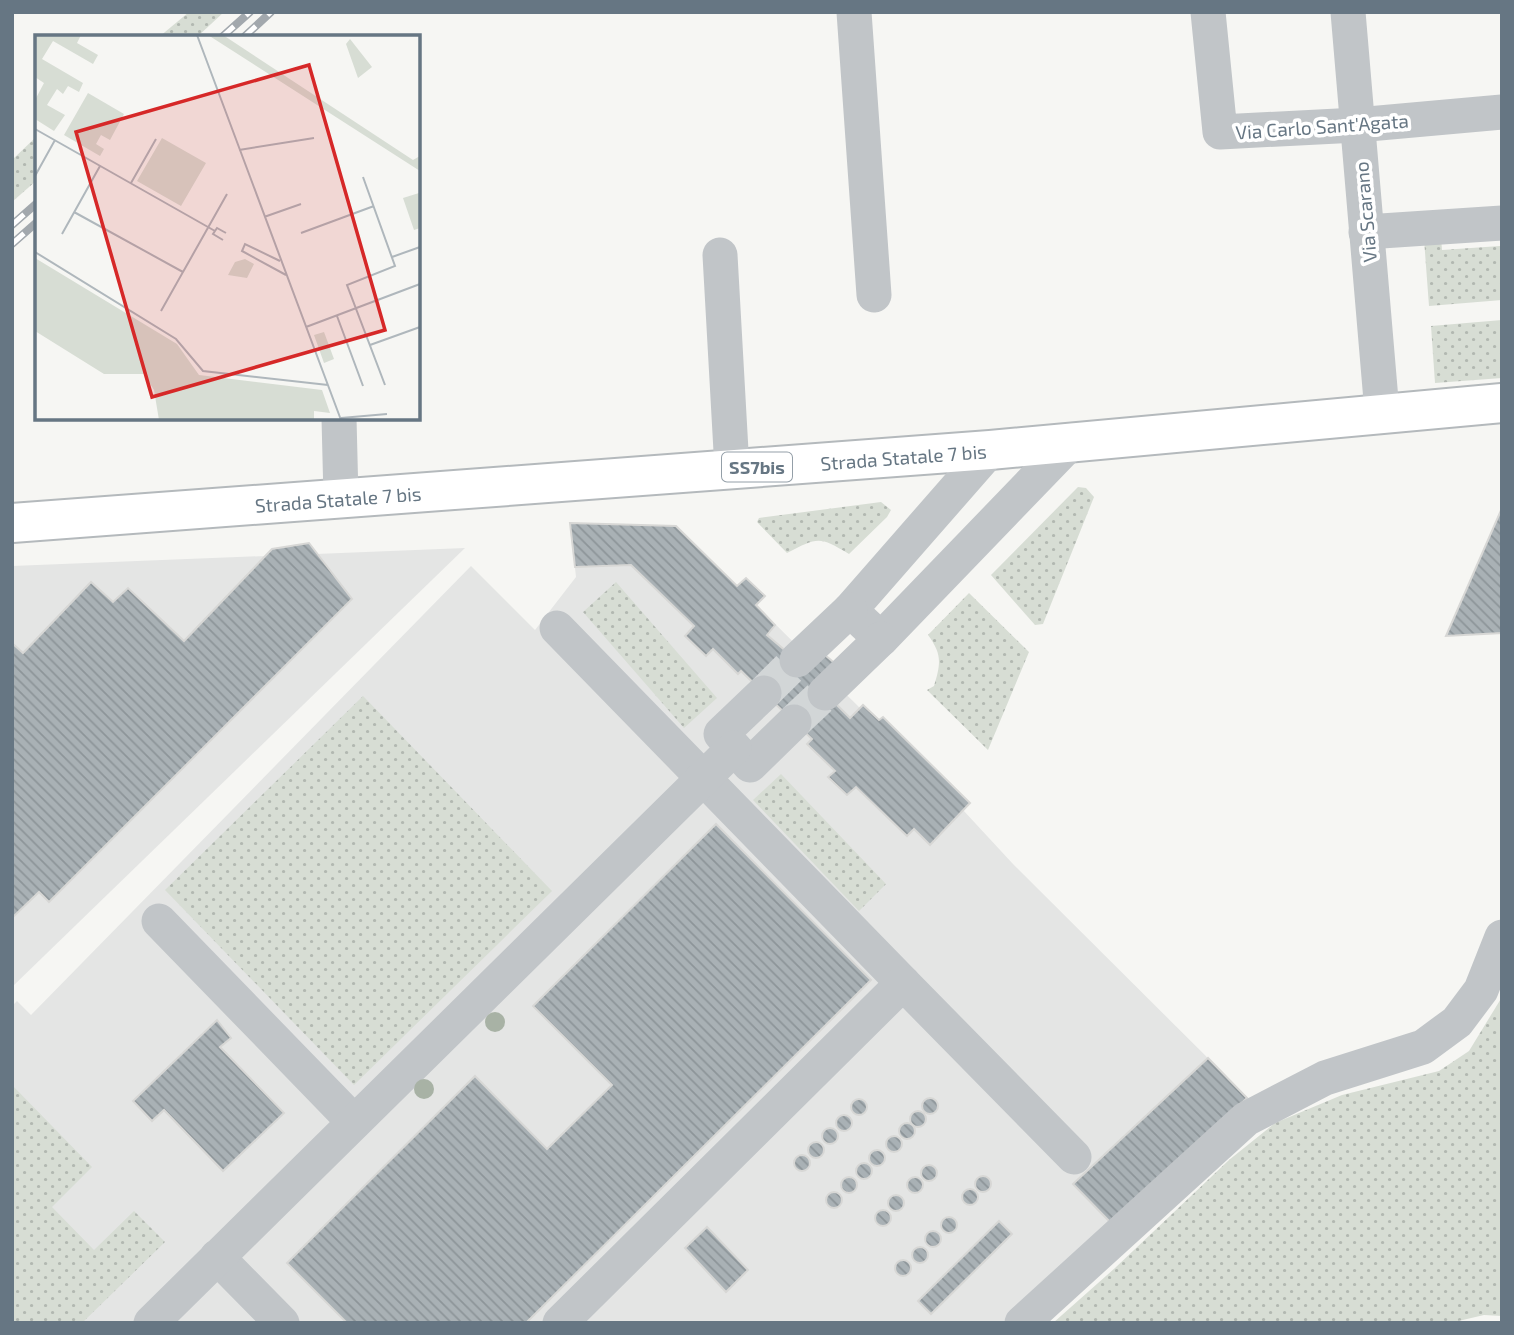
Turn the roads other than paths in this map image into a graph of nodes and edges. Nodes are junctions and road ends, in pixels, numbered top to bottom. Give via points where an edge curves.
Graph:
1 (854, 12) edge
2 (1208, 12) edge
3 (1348, 12) edge
4 (1502, 112) edge
5 (1357, 125) junction
6 (1502, 223) edge
7 (1366, 232) junction
8 (720, 255) dead end
9 (874, 295) dead end
10 (1502, 403) edge
11 (1382, 412) junction
12 (340, 420) edge
13 (1072, 441) junction
14 (990, 450) junction
15 (732, 469) junction
16 (341, 498) junction
17 (12, 523) edge
18 (850, 610) junction
19 (557, 628) dead end
20 (881, 639) junction
21 (797, 660) tunnel mouth
22 (764, 693) tunnel mouth
23 (825, 693) tunnel mouth
24 (794, 722) tunnel mouth
25 (734, 748) junction
26 (702, 779) junction
27 (159, 920) dead end
28 (1502, 937) edge
29 (903, 983) junction
30 (354, 1122) junction
31 (1074, 1157) dead end
32 (217, 1257) junction
33 (150, 1323) edge
34 (282, 1323) edge
35 (560, 1323) edge
36 (1022, 1323) edge

1 - 9 street
2 - 5 street, Via Carlo Sant'Agata via 1220,132
3 - 5 street, Via Scarano
4 - 5 street, Via Carlo Sant'Agata
5 - 7 street, Via Scarano
6 - 7 street
7 - 11 street, Via Scarano
8 - 15 street
10 - 11 main road, Strada Statale 7 bis / SS7bis
11 - 13 main road, Strada Statale 7 bis / SS7bis
12 - 16 street
13 - 14 main road, Strada Statale 7 bis / SS7bis
13 - 20 street
14 - 15 main road, Strada Statale 7 bis / SS7bis
14 - 18 street
15 - 16 main road, Strada Statale 7 bis / SS7bis
16 - 17 main road, Strada Statale 7 bis / SS7bis
18 - 20 street
18 - 21 street
19 - 26 street
20 - 23 street
22 - 25 street via 720,734
24 - 25 street via 750,765
25 - 26 street
26 - 29 street
26 - 30 street
27 - 30 street
28 - 36 street via 1481,990 1457,1022 1423,1047 1325,1078 1246,1119
29 - 31 street
29 - 35 street
30 - 32 street
32 - 33 street
32 - 34 street

